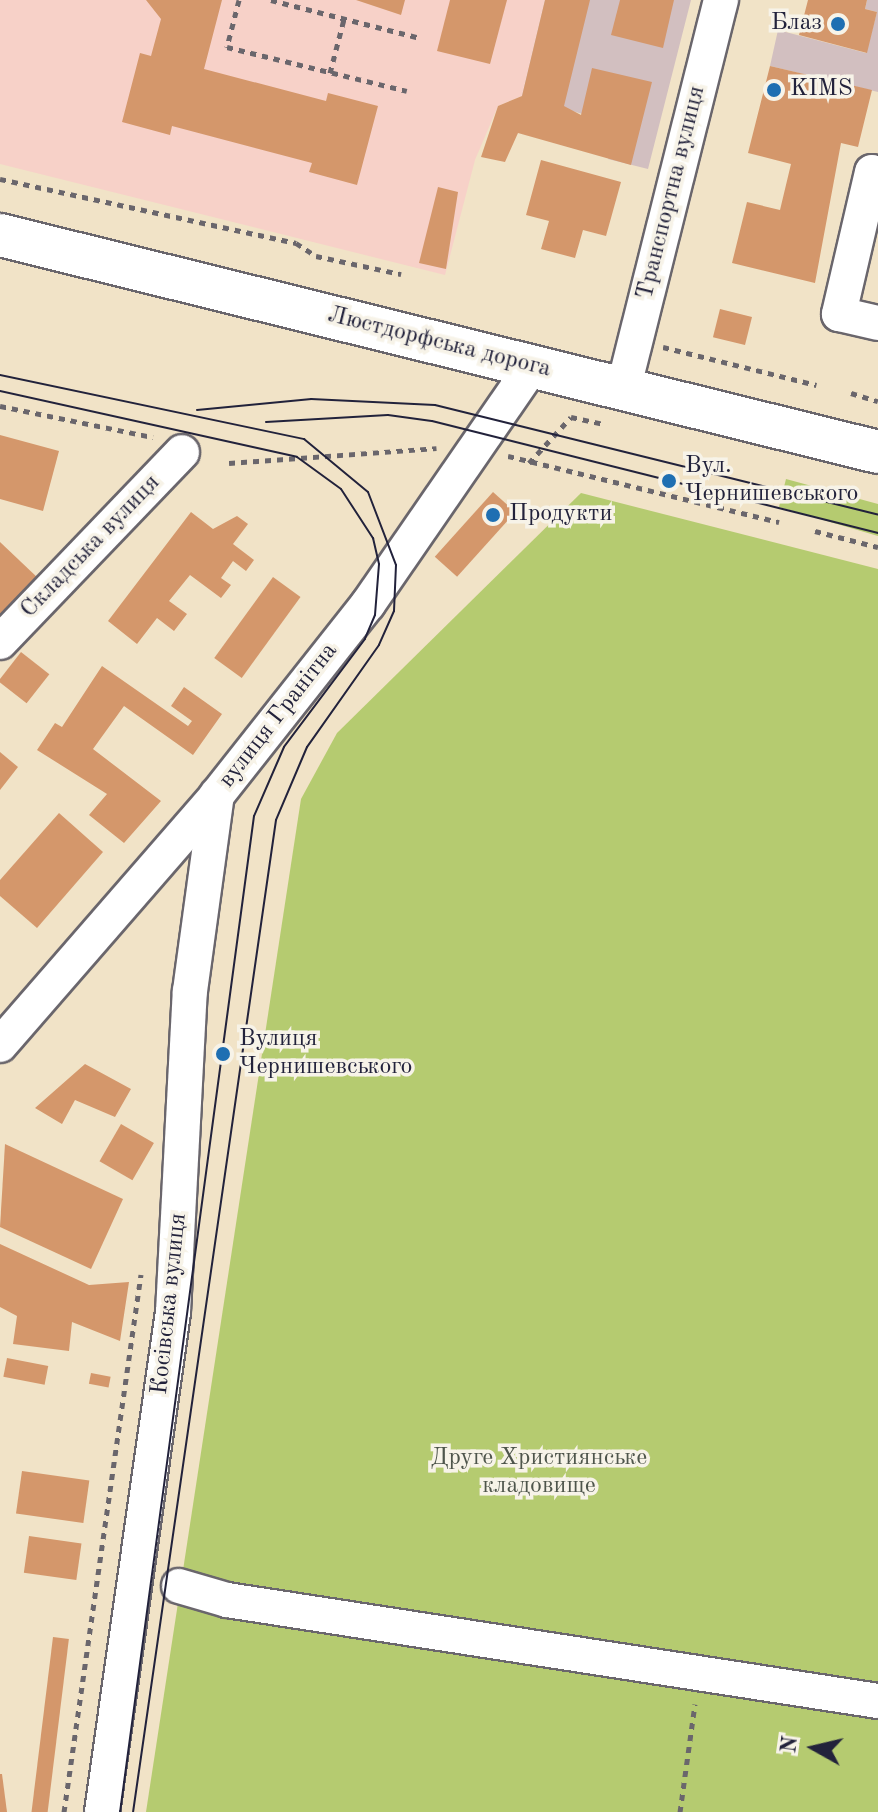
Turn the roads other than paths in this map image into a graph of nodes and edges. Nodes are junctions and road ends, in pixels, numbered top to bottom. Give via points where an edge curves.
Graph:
1 (721, 0) edge
2 (878, 174) edge
3 (0, 235) edge
4 (878, 323) edge
5 (532, 366) junction
6 (624, 386) junction
7 (182, 452) road end
8 (878, 452) edge
9 (0, 642) edge
10 (217, 795) junction
11 (0, 1045) edge
12 (179, 1586) dead end
13 (878, 1701) edge
14 (102, 1812) edge

1 - 6 street, Транспортна вулиця
2 - 4 street via 872,172 839,314
3 - 5 main road, Люстдорфська дорога
5 - 6 main road, Люстдорфська дорога
5 - 10 street, вулиця Гранітна via 380,588
6 - 8 main road, Люстдорфська дорога
7 - 9 street, Складська вулиця
10 - 11 street, вулиця Гранітна
10 - 14 street, Косівська вулиця via 190,991 173,1312
12 - 13 street via 700,1676

